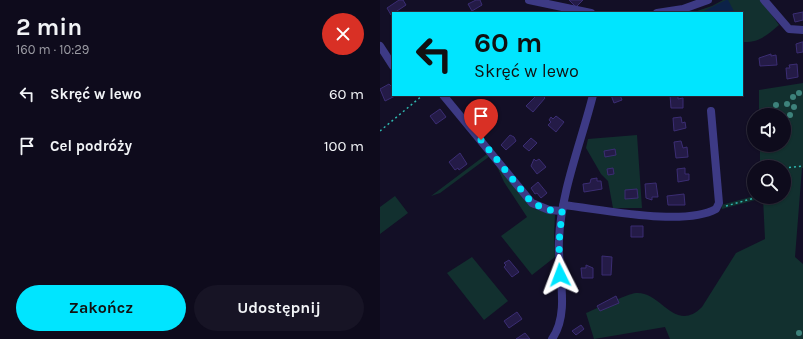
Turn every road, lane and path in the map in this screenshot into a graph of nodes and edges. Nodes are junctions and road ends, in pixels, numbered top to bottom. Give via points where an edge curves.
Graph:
1 (529, 0) edge
2 (708, 0) edge
3 (764, 0) edge
4 (585, 12) edge
5 (663, 12) edge
6 (803, 30) edge
7 (380, 47) edge
8 (392, 65) edge
9 (422, 96) edge
10 (443, 96) edge
11 (593, 96) edge
12 (712, 111) dead end
13 (380, 131) edge
14 (803, 166) edge
15 (791, 167) edge
16 (747, 200) edge
17 (562, 208) junction
18 (716, 209) junction
19 (552, 339) edge

1 - 4 street
2 - 5 street
3 - 6 street via 789,29
7 - 8 street
9 - 13 path
10 - 17 street via 532,203 549,210
11 - 17 street
12 - 18 street via 719,203
14 - 15 path
16 - 18 path
17 - 18 street via 658,216 691,215
17 - 19 street via 559,243 561,316

